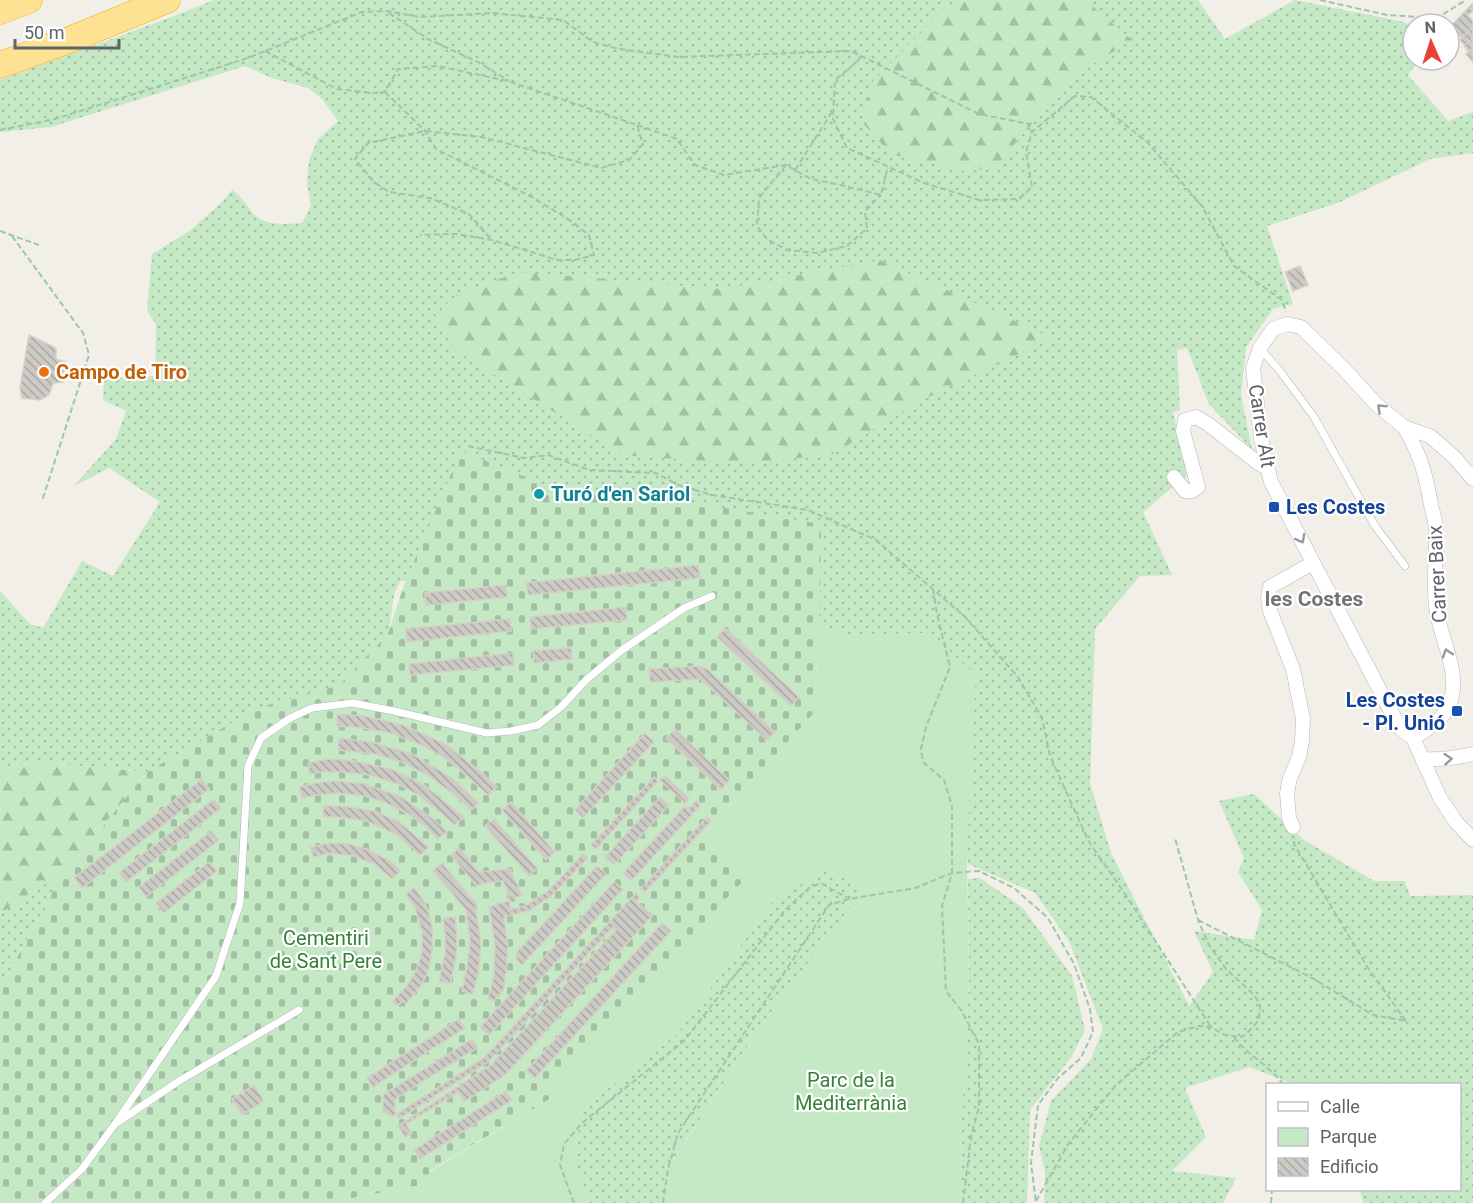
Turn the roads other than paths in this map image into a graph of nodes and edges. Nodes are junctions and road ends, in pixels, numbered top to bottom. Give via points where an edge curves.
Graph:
1 (29, 0) edge
2 (167, 0) edge
3 (0, 11) edge
4 (0, 65) edge
5 (1260, 348) junction
6 (1404, 427) junction
7 (1447, 451) junction
8 (1422, 463) junction
9 (1267, 468) junction
10 (1174, 477) dead end
11 (1473, 479) edge
12 (1313, 563) junction
13 (1405, 566) dead end
14 (712, 596) dead end
15 (1413, 738) junction
16 (1473, 754) edge
17 (1422, 759) junction
18 (1293, 828) road end
19 (1473, 840) edge
20 (299, 1010) dead end
21 (115, 1124) junction
22 (45, 1203) edge

1 - 3 highway
2 - 4 highway
6 -> 5 street via 1377,405 1301,327 1288,324 1273,329
5 - 9 street, Carrer Alt via 1253,368
5 - 13 lane via 1314,417 1375,526
6 - 7 street via 1430,436
6 - 8 street, Carrer Baix
7 - 8 street via 1426,451
7 - 11 street
15 -> 8 street, Carrer Baix via 1438,721 1447,709 1453,686 1436,606 1436,527
9 - 10 street via 1196,417 1185,420 1183,431 1198,488 1185,491
9 -> 12 street, Carrer Alt
12 - 15 street, Carrer Alt via 1396,721
12 - 18 street via 1270,587 1268,597 1293,669 1302,720 1299,757 1287,793
14 - 21 lane via 684,608 622,650 538,725 487,733 353,703 312,708 261,738 248,766 240,903 216,976
15 - 17 street, Carrer Alt
17 -> 16 street
17 - 19 street, Carrer Alt via 1440,798
20 - 21 lane
21 - 22 lane via 82,1169

